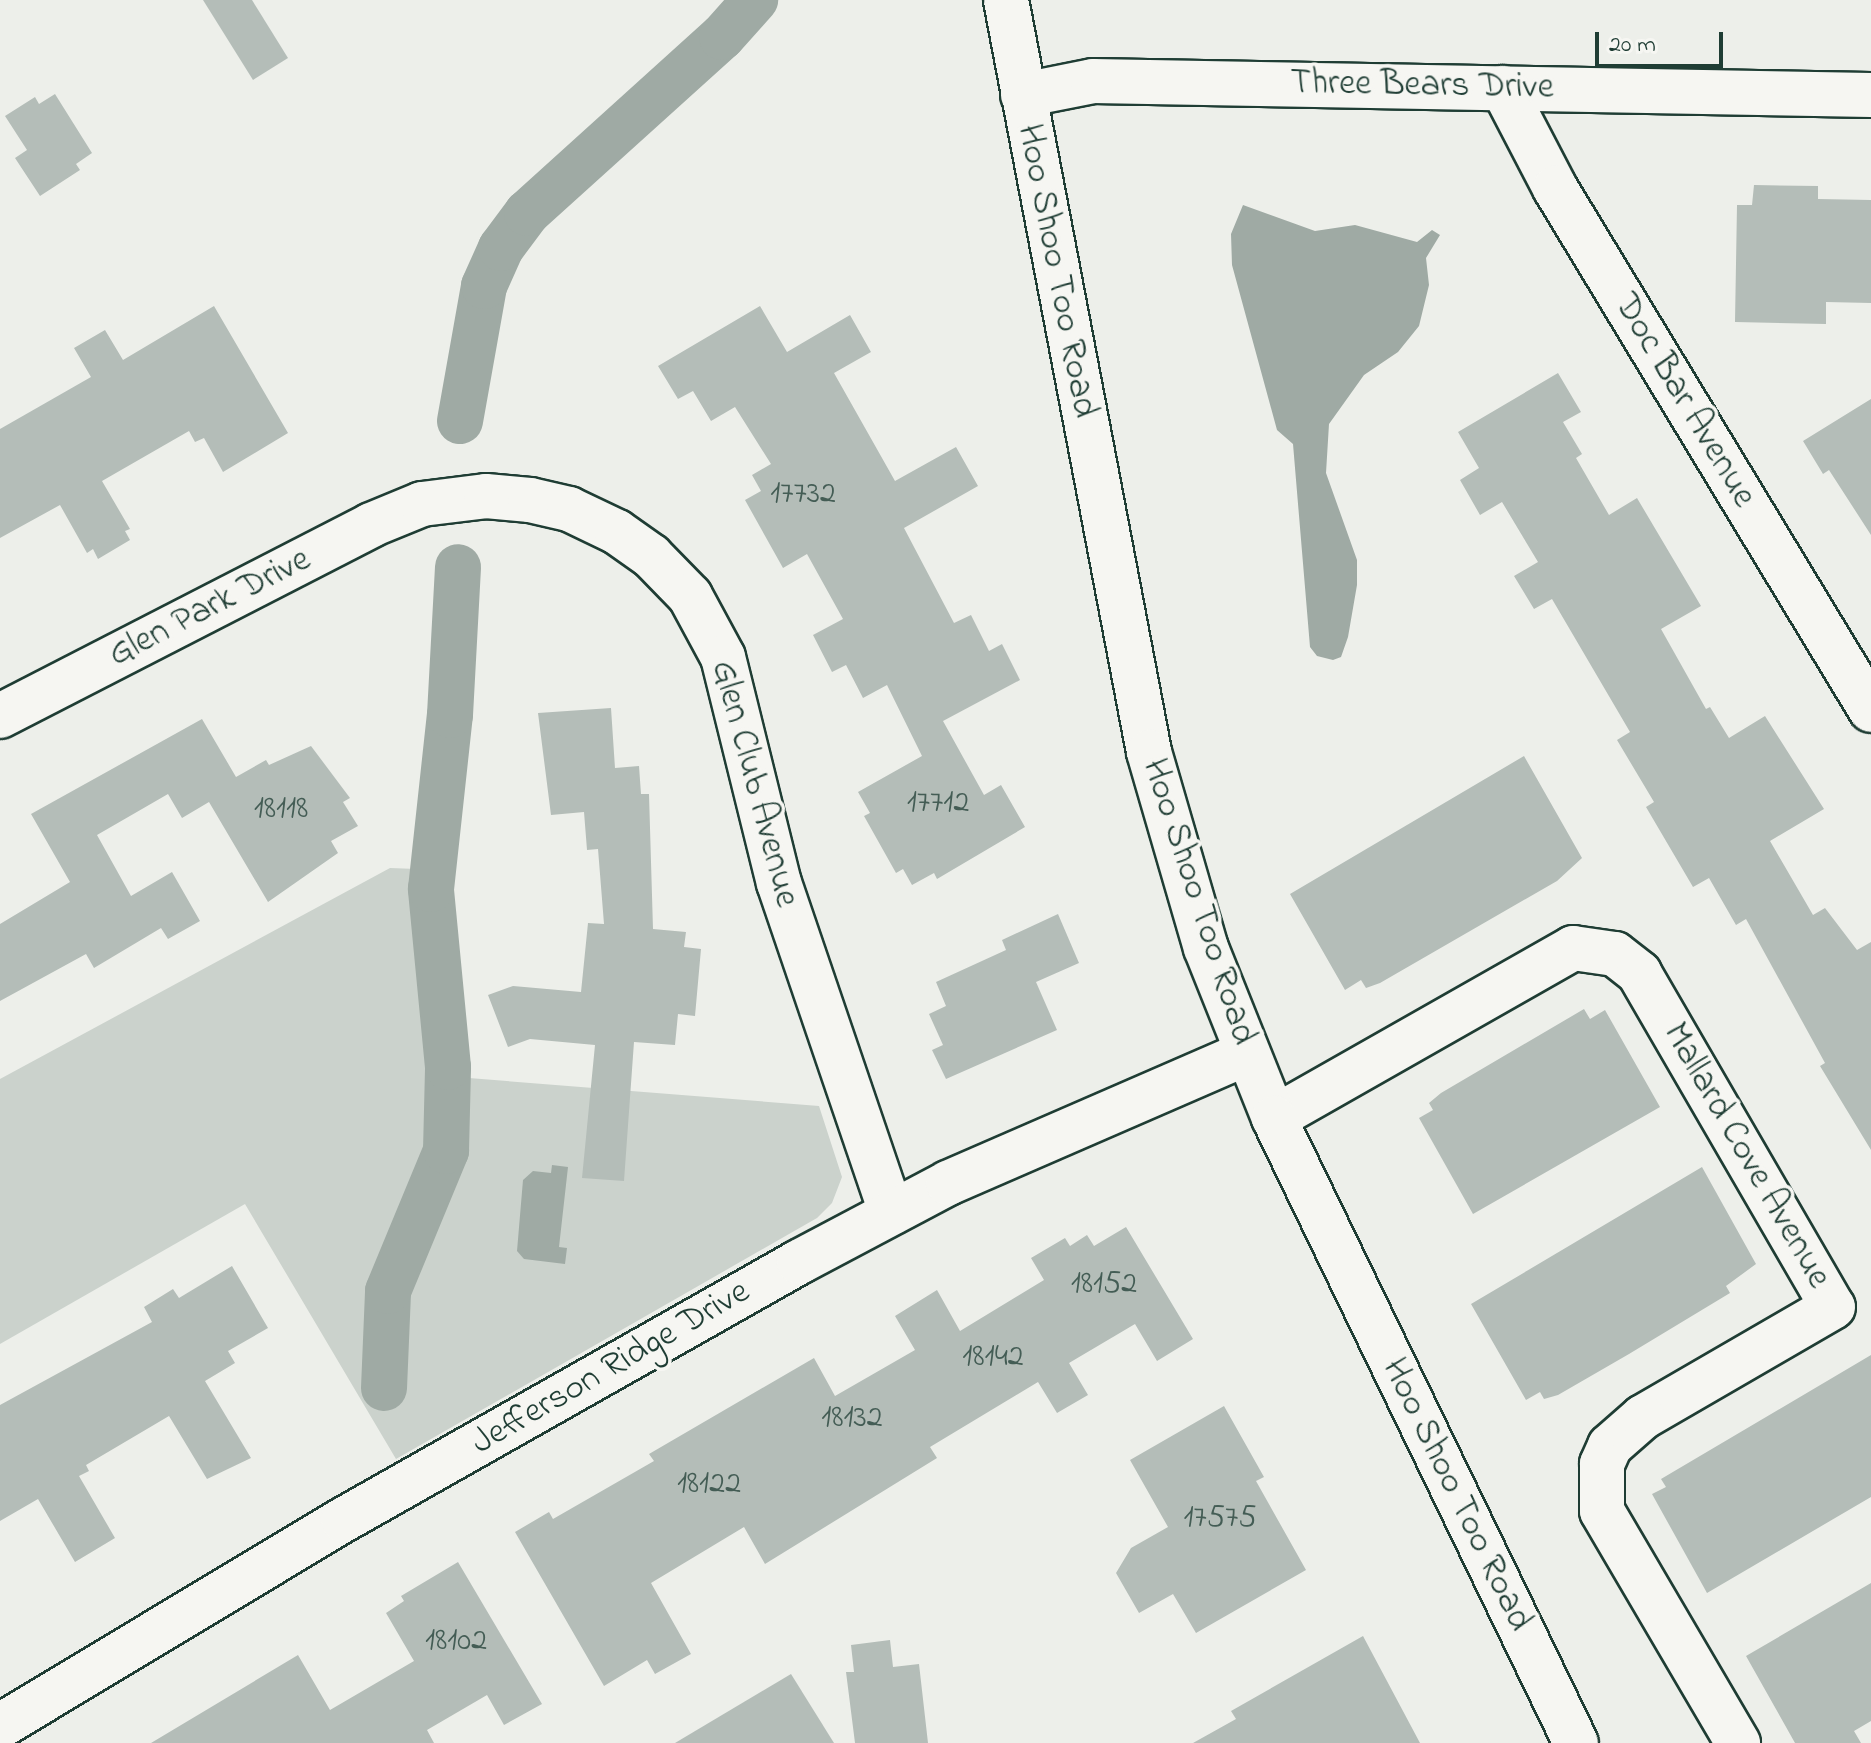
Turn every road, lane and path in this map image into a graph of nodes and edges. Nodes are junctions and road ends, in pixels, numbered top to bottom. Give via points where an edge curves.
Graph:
1 (1006, 0) edge
2 (1503, 88) junction
3 (1023, 95) junction
4 (1871, 95) edge
5 (422, 504) joint
6 (1871, 710) edge
7 (0, 716) edge
8 (1245, 1054) junction
9 (1274, 1118) junction
10 (891, 1212) junction
11 (0, 1726) edge
12 (1576, 1743) edge
13 (1738, 1743) edge

1 - 3 street, Hoo Shoo Too Road
2 - 3 street, Three Bears Drive via 1083,81
2 - 4 street, Three Bears Drive
2 - 6 street, Doc Bar Avenue via 1555,188
3 - 8 street, Hoo Shoo Too Road via 1149,752 1201,932
5 - 7 street, Glen Park Drive via 371,525
5 - 10 street, Glen Club Avenue via 486,496 569,509 651,556 690,596 723,657 803,963
8 - 9 street, Hoo Shoo Too Road
8 - 10 street, Jefferson Ridge Drive via 1065,1129
9 - 12 street, Hoo Shoo Too Road
9 - 13 street, Mallard Cove Avenue via 1573,948 1615,954 1639,973 1833,1307 1643,1417 1610,1446 1602,1464 1602,1511
10 - 11 street, Jefferson Ridge Drive via 343,1520

